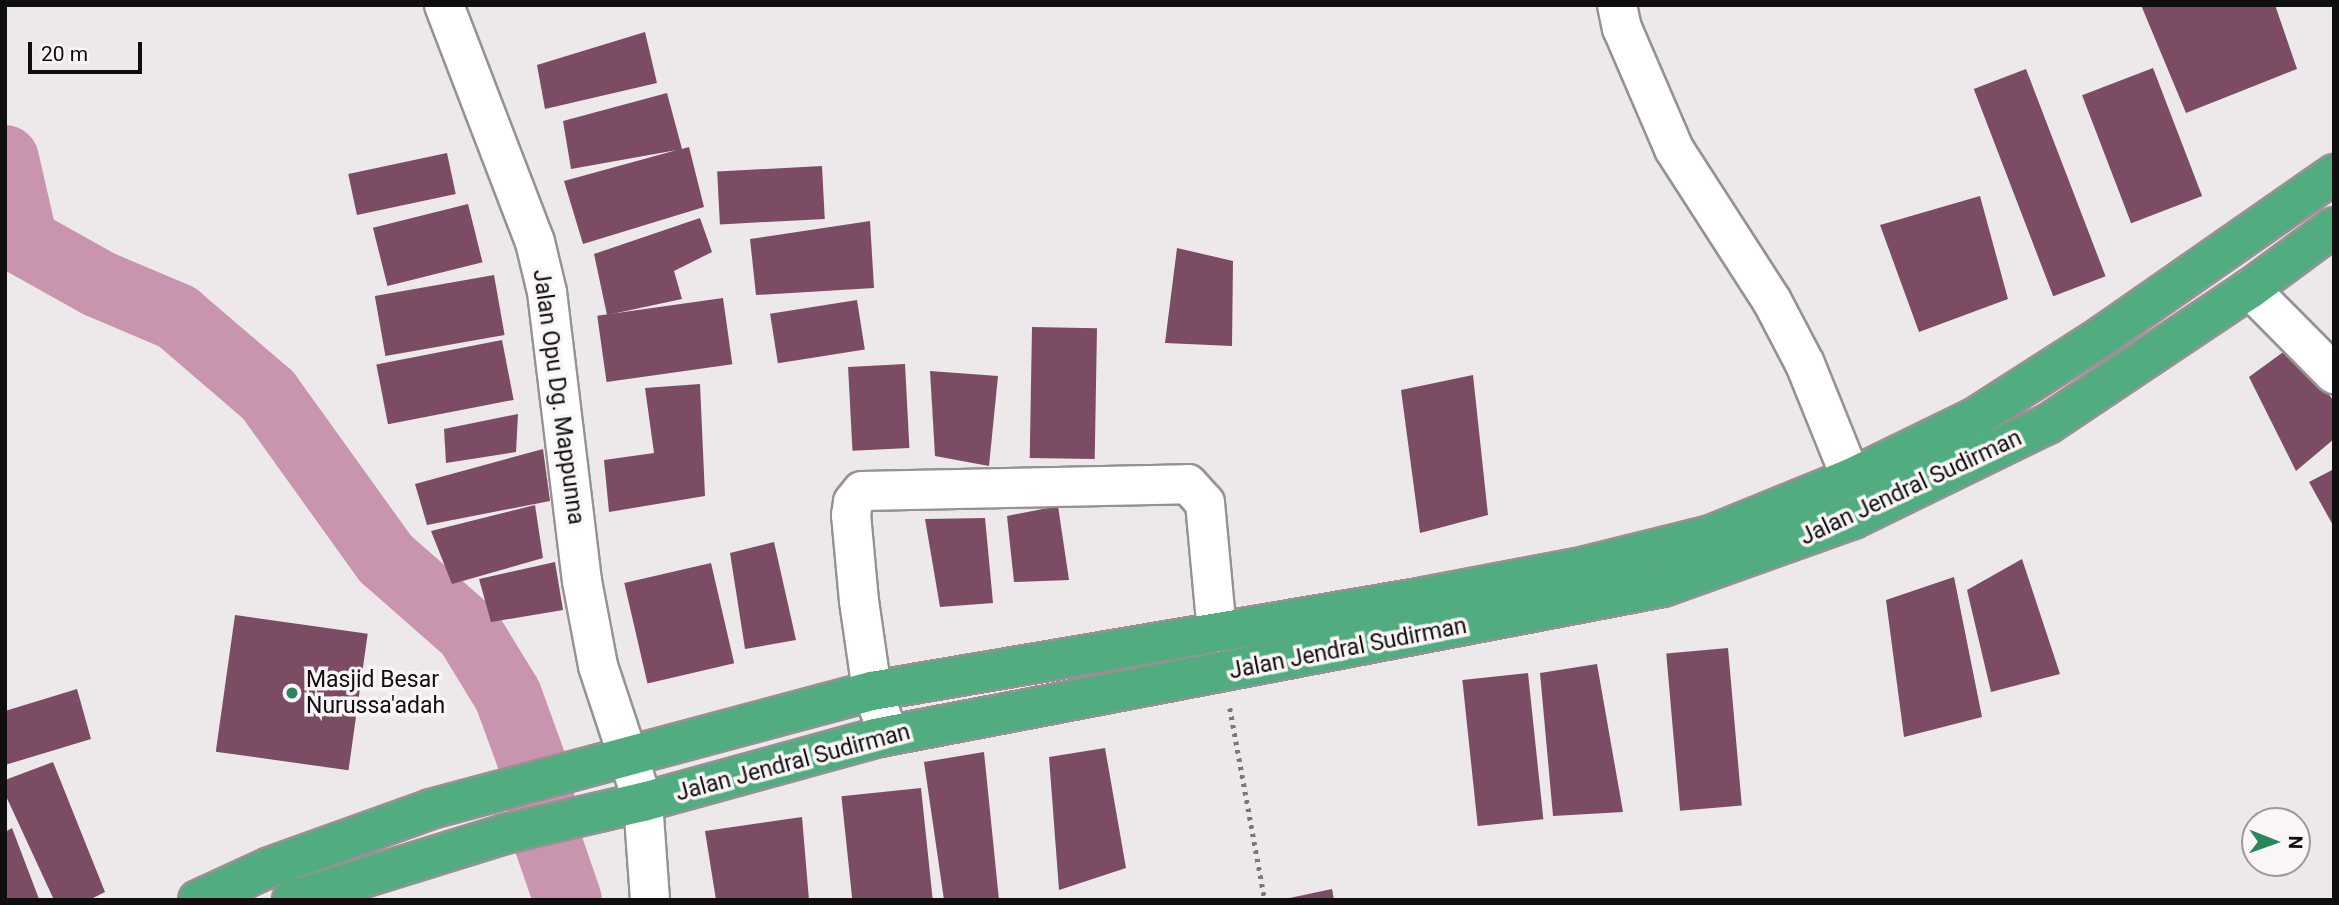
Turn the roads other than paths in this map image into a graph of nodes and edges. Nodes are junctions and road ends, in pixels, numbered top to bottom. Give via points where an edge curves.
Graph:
1 (444, 5) edge
2 (1617, 5) edge
3 (2334, 174) edge
4 (2334, 227) edge
5 (2250, 289) junction
6 (2334, 374) edge
7 (1851, 478) junction
8 (1217, 632) junction
9 (872, 691) junction
10 (889, 735) junction
11 (626, 758) junction
12 (643, 802) junction
13 (212, 897) edge
14 (292, 900) edge
15 (650, 900) edge

1 - 11 street, Jalan Opu Dg. Mappunna via 535,242 544,279 582,581 597,666
2 - 7 street via 1626,39 1674,149 1805,364
3 - 7 highway, Jalan Jendral Sudirman via 2102,336 1976,417
4 - 5 highway, Jalan Jendral Sudirman
5 - 6 street
5 - 10 highway, Jalan Jendral Sudirman via 2048,424 1951,474 1792,542 1663,587
7 - 8 highway, Jalan Jendral Sudirman via 1711,535 1586,566
8 - 9 highway, Jalan Jendral Sudirman
8 - 9 street via 1205,503 1188,484 862,491 853,502 851,515
9 - 10 street
9 - 11 highway, Jalan Jendral Sudirman
10 - 12 highway, Jalan Jendral Sudirman
11 - 12 street, Jalan Opu Dg. Mappunna
11 - 13 highway, Jalan Jendral Sudirman via 430,809
12 - 14 highway, Jalan Jendral Sudirman via 505,834
12 - 15 street, Jalan Opu Dg. Mappunna

